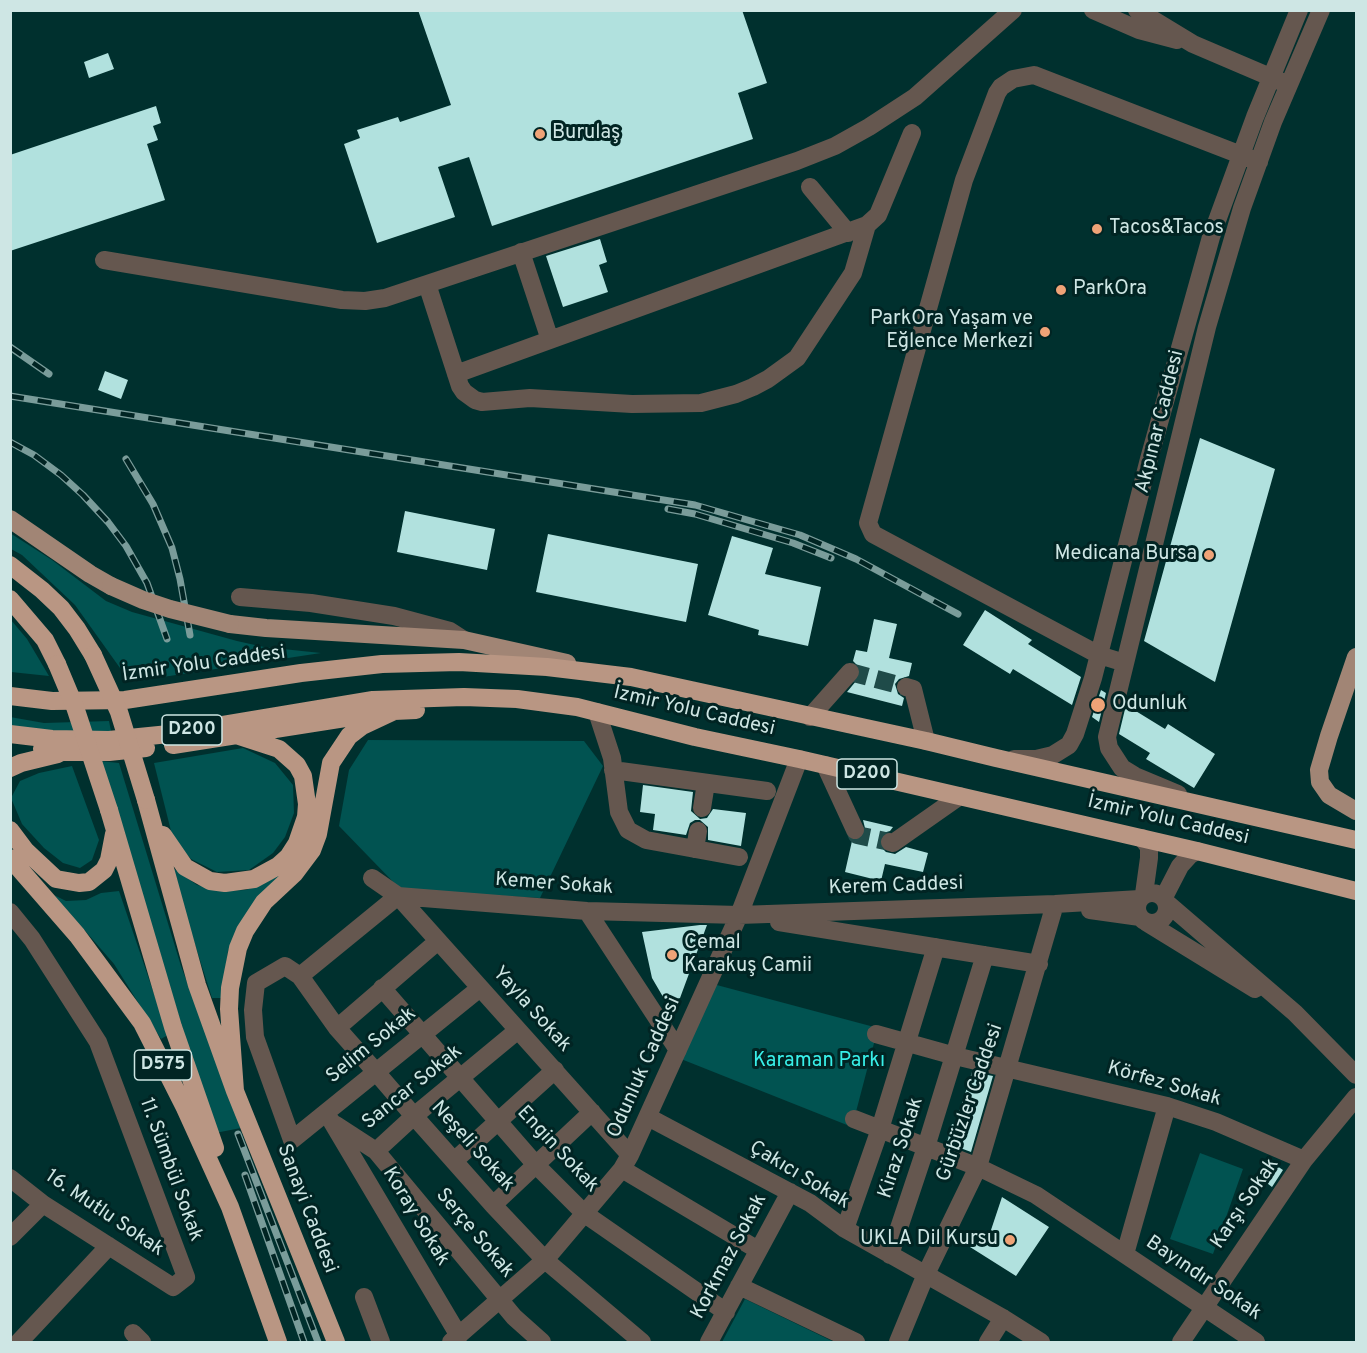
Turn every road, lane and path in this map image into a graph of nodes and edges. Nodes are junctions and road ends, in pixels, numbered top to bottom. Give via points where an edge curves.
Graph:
1 (1012, 10) edge
2 (1093, 10) edge
3 (1137, 10) edge
4 (1299, 10) edge
5 (1321, 10) edge
6 (1193, 44) junction
7 (1271, 77) junction
8 (1289, 86) junction
9 (912, 133) dead end
10 (1241, 156) junction
11 (1259, 162) junction
12 (810, 187) dead end
13 (867, 225) junction
14 (848, 232) junction
15 (521, 252) junction
16 (104, 260) dead end
17 (427, 284) junction
18 (550, 340) junction
19 (456, 374) junction
20 (10, 519) edge
21 (12, 566) edge
22 (240, 597) dead end
23 (10, 599) edge
24 (464, 640) junction
25 (1099, 655) junction
26 (1356, 657) edge
27 (1125, 663) junction
28 (850, 672) dead end
29 (631, 677) junction
30 (906, 687) dead end
31 (10, 689) edge
32 (10, 696) edge
33 (52, 701) junction
34 (550, 703) junction
35 (394, 711) junction
36 (597, 712) junction
37 (810, 717) junction
38 (10, 734) edge
39 (237, 736) junction
40 (926, 741) junction
41 (10, 744) edge
42 (67, 752) junction
43 (996, 758) junction
44 (798, 759) junction
45 (825, 765) junction
46 (10, 768) edge
47 (613, 770) junction
48 (706, 783) junction
49 (767, 791) dead end
50 (960, 796) junction
51 (1199, 803) junction
52 (149, 808) junction
53 (702, 808) dead end
54 (1356, 811) edge
55 (114, 829) junction
56 (10, 830) edge
57 (855, 830) tunnel mouth
58 (1142, 838) junction
59 (1356, 840) edge
60 (890, 842) tunnel mouth
61 (1197, 851) junction
62 (739, 857) dead end
63 (10, 858) edge
64 (372, 878) dead end
65 (1356, 891) edge
66 (398, 896) junction
67 (1142, 897) junction
68 (1166, 900) junction
69 (1055, 904) junction
70 (587, 911) junction
71 (10, 912) edge
72 (739, 915) junction
73 (1143, 920) junction
74 (438, 941) junction
75 (936, 947) junction
76 (985, 955) junction
77 (1039, 964) junction
78 (300, 976) junction
79 (382, 988) junction
80 (480, 988) junction
81 (1295, 1013) junction
82 (337, 1028) junction
83 (518, 1030) junction
84 (876, 1034) dead end
85 (422, 1035) junction
86 (906, 1043) junction
87 (678, 1050) junction
88 (955, 1056) junction
89 (1008, 1068) junction
90 (555, 1070) junction
91 (376, 1072) junction
92 (1356, 1075) edge
93 (461, 1077) junction
94 (235, 1091) junction
95 (1356, 1097) edge
96 (1167, 1106) junction
97 (592, 1112) junction
98 (414, 1116) junction
99 (648, 1117) junction
100 (854, 1119) dead end
101 (498, 1121) junction
102 (332, 1122) joint
103 (880, 1129) junction
104 (292, 1140) joint
105 (926, 1147) junction
106 (376, 1151) junction
107 (1304, 1160) junction
108 (454, 1161) junction
109 (626, 1162) junction
110 (536, 1165) junction
111 (978, 1167) junction
112 (10, 1178) edge
113 (790, 1192) junction
114 (43, 1204) junction
115 (493, 1205) junction
116 (585, 1214) junction
117 (846, 1229) junction
118 (10, 1237) edge
119 (109, 1246) junction
120 (758, 1250) junction
121 (1125, 1254) junction
122 (890, 1255) junction
123 (545, 1260) junction
124 (926, 1274) junction
125 (739, 1286) junction
126 (173, 1287) joint
127 (364, 1297) dead end
128 (500, 1300) junction
129 (263, 1302) junction
130 (1203, 1307) junction
131 (726, 1312) junction
132 (1003, 1318) junction
133 (455, 1339) edge
134 (19, 1342) edge
135 (278, 1342) edge
136 (336, 1342) edge
137 (381, 1342) edge
138 (542, 1342) edge
139 (642, 1342) edge
140 (709, 1342) edge
141 (856, 1342) edge
142 (898, 1342) edge
143 (988, 1342) edge
144 (1041, 1342) edge
145 (1181, 1342) edge
146 (1256, 1342) edge

1 - 15 street via 915,97 835,146
2 - 6 street via 1139,30
3 - 6 street
4 - 7 street, Akpınar Caddesi
5 - 8 street, Akpınar Caddesi
6 - 7 street
7 - 8 street
7 - 10 street, Akpınar Caddesi
8 - 11 street, Akpınar Caddesi
9 - 13 street via 878,215
10 - 11 street
10 - 25 street, Akpınar Caddesi via 1211,237
10 - 25 street via 1027,75 1007,82 997,93 961,192 869,529
11 - 27 street, Akpınar Caddesi via 1207,327
12 - 14 street
13 - 14 street
13 - 19 street via 853,273 797,358 768,379 736,394 683,404 530,398 482,402 464,392
14 - 18 street
15 - 17 street
15 - 18 street
16 - 17 street via 365,302
17 - 19 street
18 - 19 street
20 - 24 main road, bridge via 111,586 170,609 230,624 266,628
21 - 52 highway, D575, bridge via 61,608 93,655 119,712
22 - 24 street via 394,616 450,631
23 - 55 highway, bridge via 45,640 57,663
24 - 29 main road
25 - 27 street
25 - 43 street, Akpınar Caddesi via 1069,745 1036,759
26 - 54 main road via 1320,770 1320,782 1329,795
27 - 51 street, Akpınar Caddesi via 1107,737 1109,748 1122,768 1135,776
28 - 37 street
29 - 33 highway, İzmir Yolu Caddesi / D200 via 525,665 382,664 125,700
29 - 37 highway, İzmir Yolu Caddesi / D200
30 - 40 street via 913,689
31 - 33 highway
32 - 33 highway, İzmir Yolu Caddesi / D200
34 - 35 highway
34 - 36 highway, İzmir Yolu Caddesi / D200
34 - 38 highway, İzmir Yolu Caddesi / D200 via 475,698 373,700 110,740
35 - 39 highway
35 - 94 highway via 362,726 339,749 327,777 312,850 294,874 264,902 245,931 230,988
36 - 44 highway, İzmir Yolu Caddesi / D200
36 - 47 street
37 - 40 highway, İzmir Yolu Caddesi / D200
39 - 42 highway via 109,753
39 - 52 highway via 279,749 303,776 306,817 297,843 278,866 254,879 225,884 210,881 185,867
40 - 43 highway, İzmir Yolu Caddesi / D200
41 - 42 highway
42 - 46 highway
43 - 51 highway, İzmir Yolu Caddesi / D200
44 - 45 highway, İzmir Yolu Caddesi / D200
44 - 72 street, Odunluk Caddesi
45 - 50 highway, İzmir Yolu Caddesi / D200
45 - 57 street
47 - 48 street
47 - 62 street via 619,812 628,830 646,840 696,840
48 - 49 street
48 - 53 street
50 - 58 highway, İzmir Yolu Caddesi / D200
50 - 60 street
51 - 59 highway, İzmir Yolu Caddesi / D200
52 - 94 highway, D575 via 198,985
55 - 56 highway via 104,870 89,882 78,883 56,879
55 - 129 highway via 173,1027
58 - 61 highway, İzmir Yolu Caddesi / D200
58 - 67 street via 1149,847
61 - 65 highway, İzmir Yolu Caddesi / D200
61 - 68 street via 1180,866
63 - 129 highway, D575 via 77,935 142,1023 230,1207
64 - 66 street
66 - 70 street, Kemer Sokak
66 - 74 street, Yayla Sokak
66 - 78 street
67 - 68 street, Kerem Caddesi via 1151,892
67 - 69 street, Kerem Caddesi
67 - 73 street via 1137,912
68 - 73 street via 1168,909 1163,920
68 - 81 street, Kerem Caddesi
69 - 72 street, Kerem Caddesi
69 - 73 street, Kerem Caddesi
69 - 77 street, Gürbüzler Caddesi
70 - 72 street, Kemer Sokak
70 - 87 street
71 - 126 street, 11. Sümbül Sokak via 32,939 98,1042 186,1277
72 - 75 street
72 - 87 street, Odunluk Caddesi
73 - 81 street, Kerem Caddesi
74 - 79 street
74 - 80 street, Yayla Sokak
75 - 76 street
75 - 86 street
76 - 77 street
76 - 88 street, Kiraz Sokak
77 - 89 street, Gürbüzler Caddesi
78 - 82 street, Neşeli Sokak
78 - 104 street, Neşeli Sokak via 285,966 256,983 253,1010 255,1036
79 - 82 street
79 - 85 street, Engin Sokak
80 - 83 street, Yayla Sokak
80 - 85 street, Selim Sokak
81 - 92 street, Kerem Caddesi
82 - 91 street, Neşeli Sokak
83 - 90 street, Yayla Sokak
83 - 93 street, Sancar Sokak
84 - 86 street
85 - 91 street, Selim Sokak
85 - 93 street, Engin Sokak
86 - 88 street
86 - 103 street
87 - 99 street, Odunluk Caddesi
88 - 89 street
88 - 105 street, Kiraz Sokak
89 - 96 street, Körfez Sokak
89 - 111 street, Gürbüzler Caddesi
90 - 97 street, Yayla Sokak
90 - 101 street
91 - 98 street, Neşeli Sokak
91 - 104 street, Selim Sokak
93 - 98 street, Sancar Sokak
93 - 101 street, Engin Sokak
94 - 136 highway, Sanayi Caddesi / D575
95 - 107 street, Karşı Sokak
96 - 107 street, Körfez Sokak via 1216,1122
96 - 121 street, Bayındır Sokak
97 - 109 street, Yayla Sokak
97 - 110 street
98 - 106 street, Sancar Sokak
98 - 108 street, Neşeli Sokak
99 - 109 street, Odunluk Caddesi
99 - 113 street, Çakıcı Sokak
100 - 103 street, Bayındır Sokak
101 - 108 street
101 - 110 street, Engin Sokak
102 - 106 street, Sancar Sokak
102 - 133 street, Koray Sokak
103 - 105 street, Bayındır Sokak
103 - 117 street
105 - 111 street, Bayındır Sokak
105 - 122 street, Kiraz Sokak
106 - 128 street, Serçe Sokak
107 - 130 street, Karşı Sokak
108 - 115 street, Neşeli Sokak
109 - 116 street, Odunluk Caddesi
109 - 120 street, Yayla Sokak
110 - 115 street
110 - 116 street, Engin Sokak
111 - 121 street, Bayındır Sokak via 1036,1195
111 - 124 street, Gürbüzler Caddesi
112 - 114 street, 16. Mutlu Sokak
113 - 117 street, Çakıcı Sokak
113 - 120 street, Korkmaz Sokak
114 - 118 street
114 - 119 street, 16. Mutlu Sokak
115 - 123 street, Neşeli Sokak
116 - 123 street, Odunluk Caddesi
116 - 131 street, Engin Sokak
117 - 122 street, Çakıcı Sokak
119 - 126 street, 16. Mutlu Sokak
119 - 134 street
120 - 125 street, Korkmaz Sokak
121 - 130 street, Bayındır Sokak
122 - 124 street, Çakıcı Sokak
123 - 128 street, Odunluk Caddesi
123 - 139 street, Neşeli Sokak
124 - 132 street, Çakıcı Sokak
124 - 142 street, Gürbüzler Caddesi
125 - 131 street, Korkmaz Sokak
125 - 141 street
127 - 137 street
128 - 133 street, Odunluk Caddesi
128 - 138 street, Serçe Sokak
129 - 135 highway, D575
130 - 145 street, Karşı Sokak
130 - 146 street, Bayındır Sokak
131 - 140 street, Korkmaz Sokak
132 - 143 street
132 - 144 street, Çakıcı Sokak

